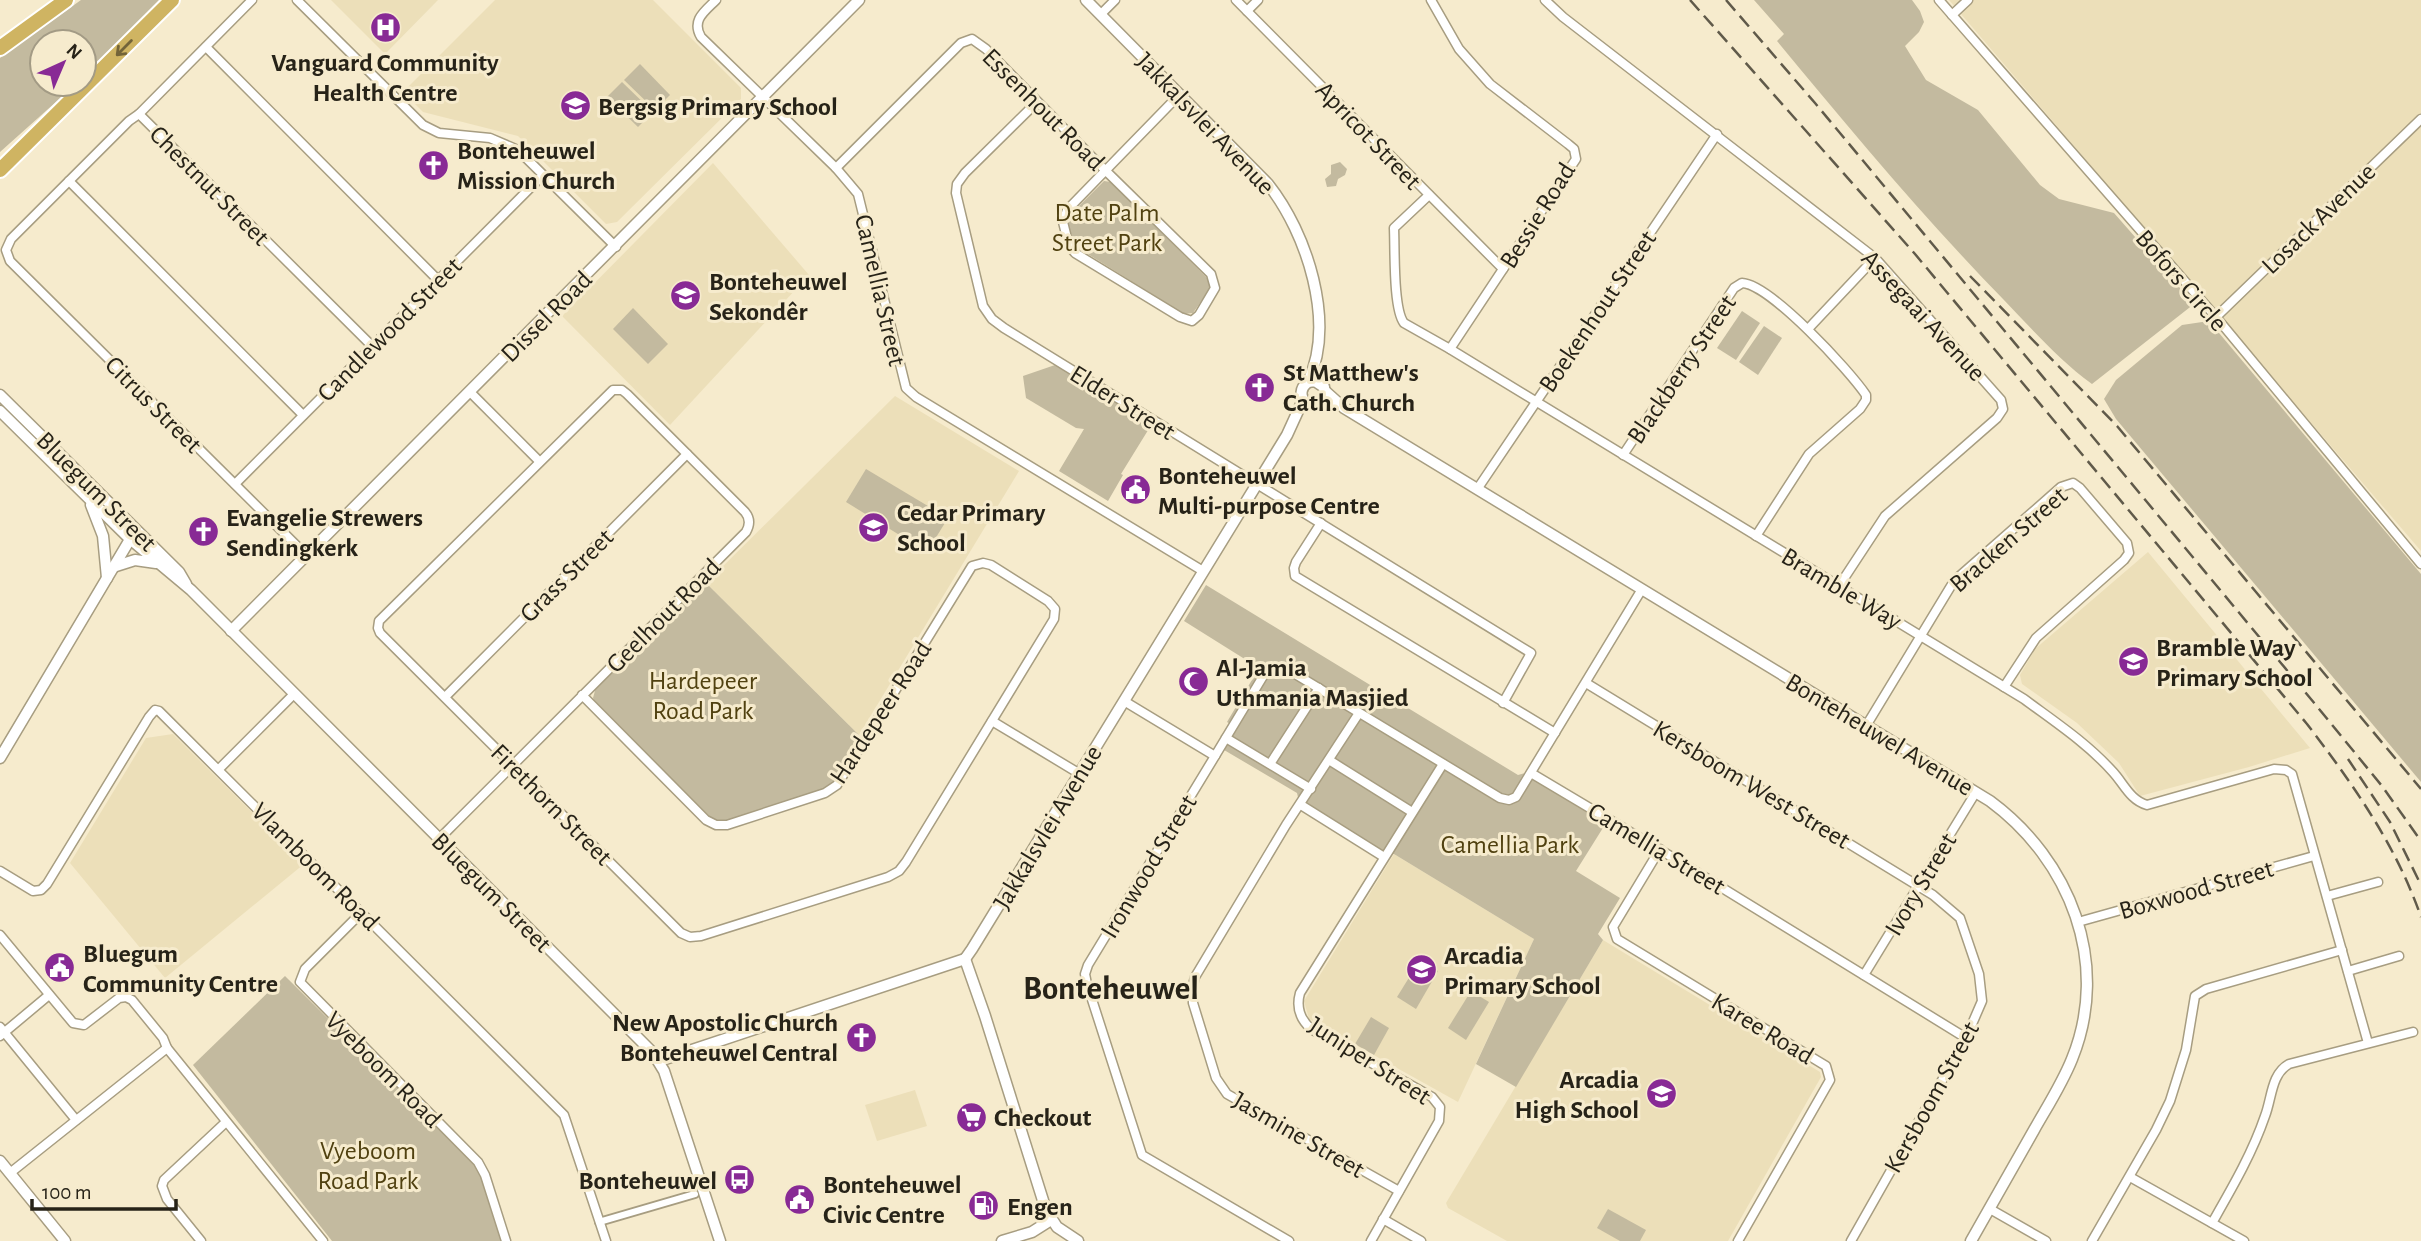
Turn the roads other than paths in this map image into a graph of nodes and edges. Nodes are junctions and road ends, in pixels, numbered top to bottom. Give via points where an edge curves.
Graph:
1 (66, 0) edge
2 (172, 0) edge
3 (252, 0) edge
4 (297, 0) edge
5 (716, 0) edge
6 (859, 0) edge
7 (1086, 0) edge
8 (1115, 0) edge
9 (1236, 0) edge
10 (1258, 0) edge
11 (1431, 0) edge
12 (1545, 0) edge
13 (1939, 0) edge
14 (1968, 0) edge
15 (1247, 11) junction
16 (1101, 14) junction
17 (1952, 15) junction
18 (206, 47) junction
19 (0, 48) edge
20 (1180, 94) junction
21 (763, 99) junction
22 (1037, 102) junction
23 (139, 114) junction
24 (2421, 119) edge
25 (1717, 134) junction
26 (836, 168) junction
27 (0, 170) edge
28 (1105, 170) junction
29 (543, 175) junction
30 (69, 181) junction
31 (1429, 195) junction
32 (616, 247) junction
33 (3, 250) edge
34 (1875, 258) junction
35 (1503, 269) junction
36 (438, 280) junction
37 (2216, 317) junction
38 (1808, 329) junction
39 (1317, 342) junction
40 (372, 346) junction
41 (1450, 349) junction
42 (1308, 382) junction
43 (1323, 388) junction
44 (618, 389) joint
45 (470, 392) junction
46 (0, 396) edge
47 (1536, 401) junction
48 (1312, 403) junction
49 (1344, 408) junction
50 (0, 411) edge
51 (303, 415) junction
52 (687, 454) junction
53 (1623, 455) junction
54 (540, 461) junction
55 (1257, 483) junction
56 (235, 484) junction
57 (1478, 488) junction
58 (85, 495) junction
59 (1321, 523) junction
60 (133, 534) junction
61 (1756, 536) junction
62 (306, 555) junction
63 (2421, 564) edge
64 (160, 565) junction
65 (113, 567) junction
66 (1203, 571) junction
67 (107, 578) junction
68 (1839, 586) junction
69 (1642, 589) junction
70 (191, 590) junction
71 (231, 631) junction
72 (1920, 636) junction
73 (1586, 682) junction
74 (2004, 687) junction
75 (1319, 688) junction
76 (294, 694) junction
77 (582, 695) junction
78 (444, 697) junction
79 (1124, 701) junction
80 (1503, 703) junction
81 (1359, 713) junction
82 (992, 722) junction
83 (1866, 726) junction
84 (1555, 733) junction
85 (1226, 738) junction
86 (1215, 756) junction
87 (0, 758) edge
88 (1329, 760) junction
89 (1270, 764) junction
90 (1443, 764) junction
91 (513, 765) junction
92 (219, 769) junction
93 (1531, 773) junction
94 (1080, 774) junction
95 (1311, 789) junction
96 (1976, 792) junction
97 (1301, 805) junction
98 (1412, 812) junction
99 (439, 839) junction
100 (1660, 849) junction
101 (2314, 856) junction
102 (1384, 857) junction
103 (0, 871) edge
104 (2378, 882) dead end
105 (1919, 886) junction
106 (2327, 896) junction
107 (362, 912) junction
108 (2078, 922) junction
109 (0, 935) edge
110 (2342, 950) junction
111 (2399, 956) dead end
112 (965, 958) junction
113 (2348, 971) junction
114 (1864, 975) junction
115 (49, 995) junction
116 (1, 1032) edge
117 (2413, 1032) dead end
118 (1966, 1038) junction
119 (2368, 1043) junction
120 (167, 1048) junction
121 (659, 1060) junction
122 (76, 1120) junction
123 (226, 1122) junction
124 (0, 1161) edge
125 (10, 1173) junction
126 (2130, 1177) junction
127 (1399, 1191) junction
128 (695, 1194) dead end
129 (1990, 1209) junction
130 (1383, 1219) junction
131 (1051, 1220) junction
132 (599, 1222) junction
133 (2212, 1223) junction
134 (65, 1241) edge
135 (201, 1241) edge
136 (323, 1241) edge
137 (506, 1241) edge
138 (606, 1241) edge
139 (720, 1241) edge
140 (1002, 1241) edge
141 (1078, 1241) edge
142 (1289, 1241) edge
143 (1371, 1241) edge
144 (1421, 1241) edge
145 (1738, 1241) edge
146 (1851, 1241) edge
147 (1971, 1241) edge
148 (2046, 1241) edge
149 (2092, 1241) edge
150 (2244, 1241) edge

1 - 19 highway
2 -> 27 highway
3 - 18 street
4 - 29 street via 424,125 439,133 499,140 518,150
5 - 21 street, Camellia Street via 698,19 699,34
6 - 21 street, Dissel Road
7 - 16 street, Jakkalsvlei Avenue
8 - 16 street
9 - 15 street, Apricot Street
10 - 15 street
11 - 35 street, Bessie Road via 1459,49 1490,84 1576,154 1574,164
12 - 25 street, Assegaai Avenue
13 - 17 street, Bofors Circle
14 - 17 street
15 - 31 street, Apricot Street
16 - 20 street, Jakkalsvlei Avenue
17 - 37 street, Bofors Circle
18 - 23 street, Chestnut Street
18 - 36 street
20 - 28 street
20 - 39 street, Jakkalsvlei Avenue via 1268,184 1290,216 1311,269
21 - 26 street, Camellia Street
21 - 32 street, Dissel Road
22 - 26 street, Essenhout Road via 977,42 967,40
22 - 28 street, Essenhout Road
22 - 55 street, Elder Street via 957,184 983,306 1004,328
23 - 30 street, Citrus Street
23 - 40 street, Chestnut Street
24 - 37 street, Losack Avenue
25 - 34 street, Assegaai Avenue
25 - 47 street, Boekenhout Street
26 - 66 street, Camellia Street via 860,200 906,388
28 - 28 street, Essenhout Road via 1214,279 1215,288 1192,321 1080,257 1069,246 1064,215
29 - 32 street
29 - 36 street, Candlewood Street
30 - 33 street, Citrus Street
30 - 51 street
31 - 35 street, Apricot Street
31 - 41 street, Bramble Way via 1394,228 1400,318
32 - 45 street, Dissel Road
33 - 56 street, Citrus Street
34 - 38 street
34 - 68 street, Assegaai Avenue via 2001,400 2003,410 1885,516
35 - 41 street, Bessie Road
36 - 40 street, Candlewood Street
37 - 63 street, Bofors Circle
38 - 53 street, Blackberry Street via 1754,286 1738,285
38 - 61 street, Blackberry Street via 1860,386 1866,400 1809,454
39 - 42 street, Jakkalsvlei Avenue
39 - 43 street, Jakkalsvlei Avenue
40 - 51 street, Candlewood Street
41 - 47 street, Bramble Way
42 - 43 street via 1315,381
42 - 48 street via 1301,390
43 - 48 street via 1325,398
43 - 49 street, Bonteheuwel Avenue
44 - 52 street, Geelhout Road
44 - 54 street, Firethorn Street
45 - 54 street
45 - 62 street, Dissel Road
46 - 60 street, Bluegum Street
47 - 53 street, Bramble Way
47 - 57 street, Boekenhout Street
48 - 49 street, Bonteheuwel Avenue
48 - 55 street, Jakkalsvlei Avenue
49 - 57 street, Bonteheuwel Avenue
50 - 58 street, Bluegum Street
51 - 56 street, Candlewood Street
52 - 77 street, Geelhout Road via 746,512 748,529
52 - 78 street, Grass Street
53 - 61 street, Bramble Way
54 - 78 street, Firethorn Street via 378,625 380,633
55 - 59 street, Elder Street
55 - 66 street, Jakkalsvlei Avenue
56 - 62 street, Citrus Street
57 - 69 street, Bonteheuwel Avenue
58 - 60 street, Bluegum Street
58 - 67 street via 101,528
59 - 80 street via 1296,562 1295,576
59 - 80 street, Elder Street via 1531,653
60 - 64 street, Bluegum Street
60 - 65 street
60 - 70 street, Bluegum Street via 179,572
61 - 68 street, Bramble Way
62 - 71 street, Dissel Road
64 - 65 street via 141,559
64 - 70 street, Bluegum Street
65 - 67 street
66 - 79 street, Jakkalsvlei Avenue
67 - 87 street
68 - 72 street, Bramble Way
69 - 73 street
69 - 83 street, Bonteheuwel Avenue
70 - 71 street, Bluegum Street
71 - 76 street, Bluegum Street
72 - 74 street, Bramble Way
72 - 74 street, Bracken Street via 1960,574 2061,487 2073,483 2127,543 2129,554 2036,638
72 - 83 street, Bracken Street
73 - 84 street
73 - 105 street, Kersboom West Street
74 - 101 street, Bramble Way via 2085,743 2136,802 2147,805 2286,769 2292,774
75 - 81 street
75 - 85 street, Ironwood Street via 1287,669 1272,667
75 - 89 street
76 - 92 street
76 - 99 street, Bluegum Street
77 - 82 street, Hardepeer Road via 710,823 727,825 788,806 830,792 837,785 970,569 983,562 1048,601 1055,612
77 - 91 street, Geelhout Road
78 - 91 street, Firethorn Street
79 - 86 street
79 - 94 street, Jakkalsvlei Avenue
80 - 84 street
81 - 88 street, Jasmine Street
81 - 90 street
82 - 91 street, Firethorn Street via 899,871 694,937 681,933
82 - 94 street
83 - 96 street, Bonteheuwel Avenue
84 - 93 street
85 - 86 street, Ironwood Street
85 - 89 street
86 - 142 street, Ironwood Street via 1088,965 1085,979 1142,1155
88 - 95 street, Jasmine Street
88 - 98 street
89 - 95 street
90 - 93 street via 1509,800 1521,792
90 - 98 street
91 - 99 street, Geelhout Road
92 - 103 street, Vlamboom Road via 155,710 47,884 33,891
92 - 107 street, Vlamboom Road
93 - 100 street, Camellia Street
94 - 112 street, Jakkalsvlei Avenue
95 - 97 street, Jasmine Street
96 - 105 street, Ivory Street
96 - 108 street, Bonteheuwel Avenue via 2034,840 2059,876
97 - 102 street
97 - 127 street, Jasmine Street via 1195,976 1193,1003 1216,1078 1227,1094
98 - 102 street
99 - 121 street, Bluegum Street
100 - 114 street, Camellia Street
100 - 145 street, Karee Road via 1613,927 1617,939 1826,1066 1830,1080
101 - 106 street, Bramble Way
101 - 108 street, Boxwood Street
102 - 127 street, Juniper Street via 1300,993 1298,1005 1311,1029 1438,1103 1439,1121
104 - 106 street
105 - 114 street, Ivory Street
105 - 118 street, Kersboom Street via 1960,918 1979,974 1982,1001
106 - 110 street, Bramble Way
107 - 132 street, Vlamboom Road via 564,1115
107 - 137 street, Vyeboom Road via 305,969 300,982 478,1162
108 - 129 street, Bonteheuwel Avenue via 2086,980 2078,1040 2056,1091
109 - 115 street
110 - 113 street, Bramble Way
110 - 126 street via 2195,996 2186,1050 2170,1101
111 - 113 street
112 - 121 street
112 - 131 street
113 - 119 street, Bramble Way
114 - 118 street, Camellia Street
115 - 116 street
115 - 120 street via 81,1026 119,998 129,998
116 - 122 street
117 - 119 street
118 - 146 street, Kersboom Street
119 - 133 street via 2281,1069 2246,1163
120 - 122 street
120 - 123 street
121 - 139 street, Bluegum Street
122 - 125 street
123 - 135 street via 162,1186
123 - 136 street
124 - 125 street
125 - 134 street
126 - 133 street
126 - 149 street
127 - 130 street, Juniper Street
128 - 132 street
129 - 147 street, Bonteheuwel Avenue
129 - 148 street
130 - 143 street, Juniper Street
130 - 144 street
131 - 140 street via 1032,1232
131 - 141 street
132 - 138 street, Vlamboom Road
133 - 150 street

